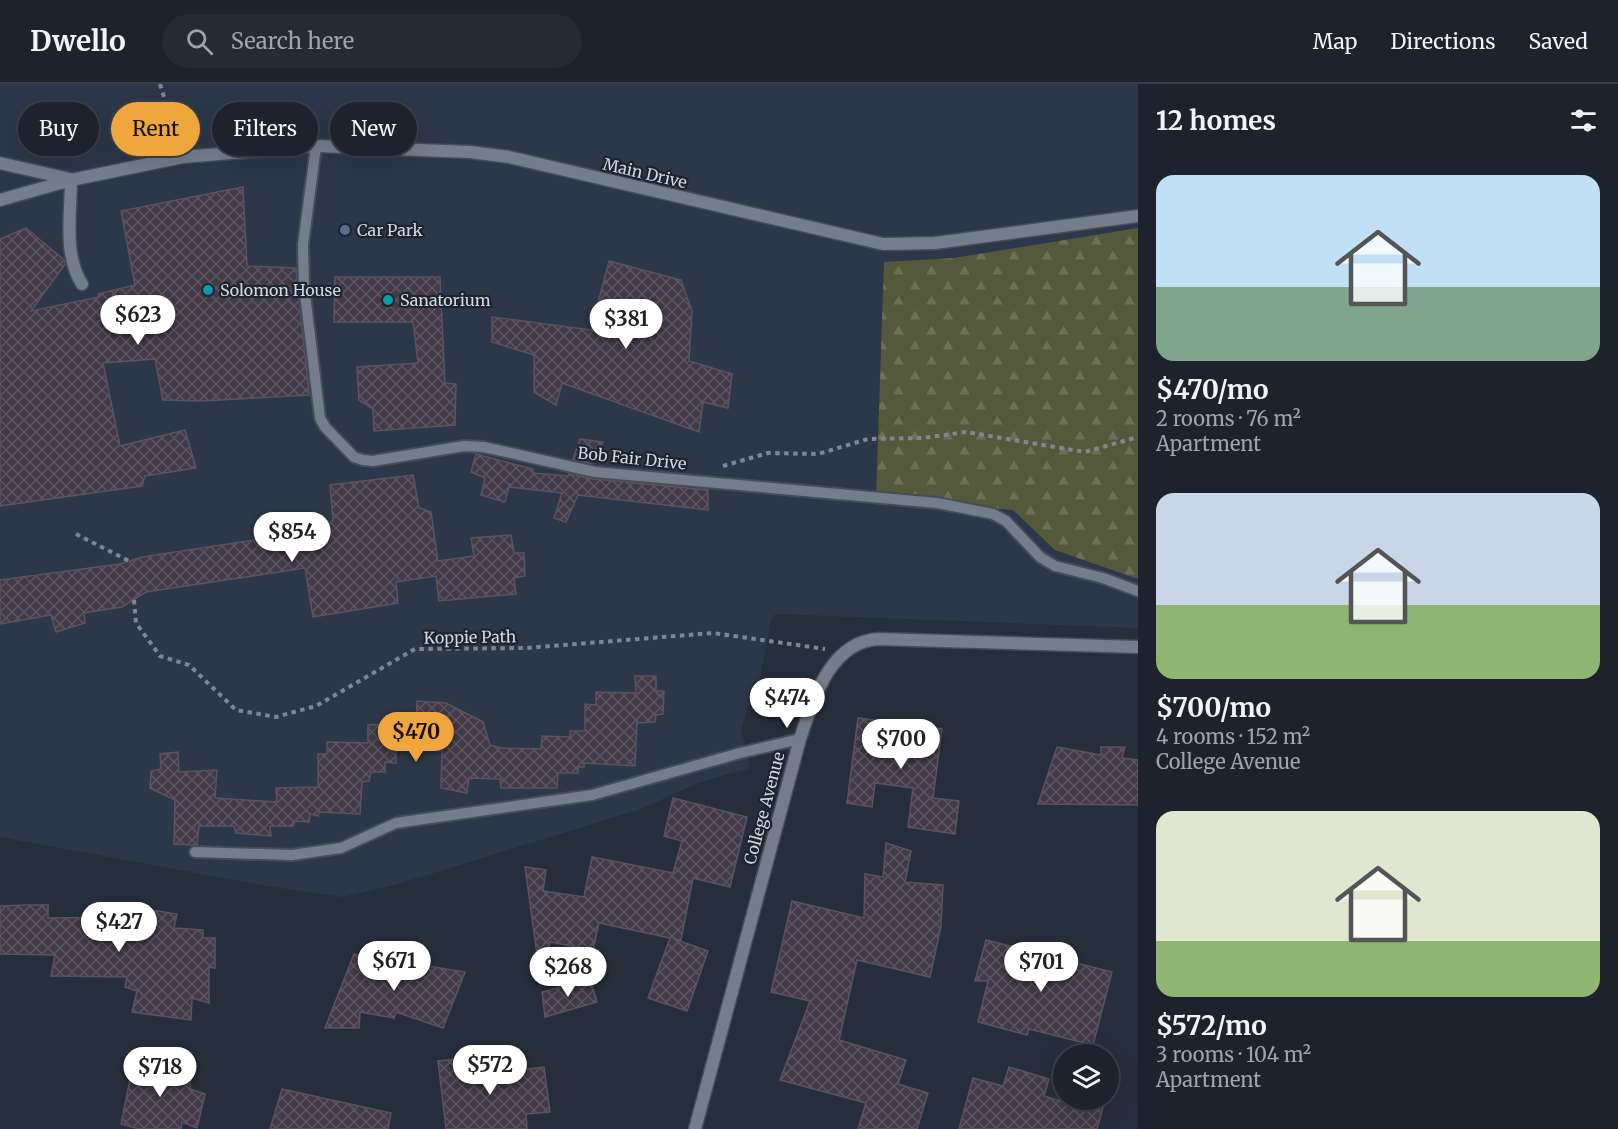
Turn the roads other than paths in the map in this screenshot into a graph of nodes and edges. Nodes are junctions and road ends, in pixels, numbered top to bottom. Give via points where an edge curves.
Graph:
1 (318, 146) edge
2 (212, 155) edge
3 (315, 156) edge
4 (0, 163) edge
5 (71, 180) junction
6 (0, 200) edge
7 (1138, 216) edge
8 (82, 284) dead end
9 (1138, 591) edge
10 (1138, 647) edge
11 (800, 740) junction
12 (195, 852) dead end
13 (695, 1129) edge

1 - 7 street, Main Drive via 470,152 509,158 883,244 935,243
2 - 5 street, Main Drive
3 - 9 lane, Bob Fair Drive via 303,245 320,418 354,457 373,461 464,446 484,447 595,472 937,503 993,514 1055,566
4 - 5 street, Main Drive
5 - 6 street, Main Drive
5 - 8 street via 70,253
10 - 11 street, College Avenue via 879,639 857,642 843,652 816,694
11 - 12 lane via 592,795 396,824 341,848 291,855
11 - 13 street, College Avenue

